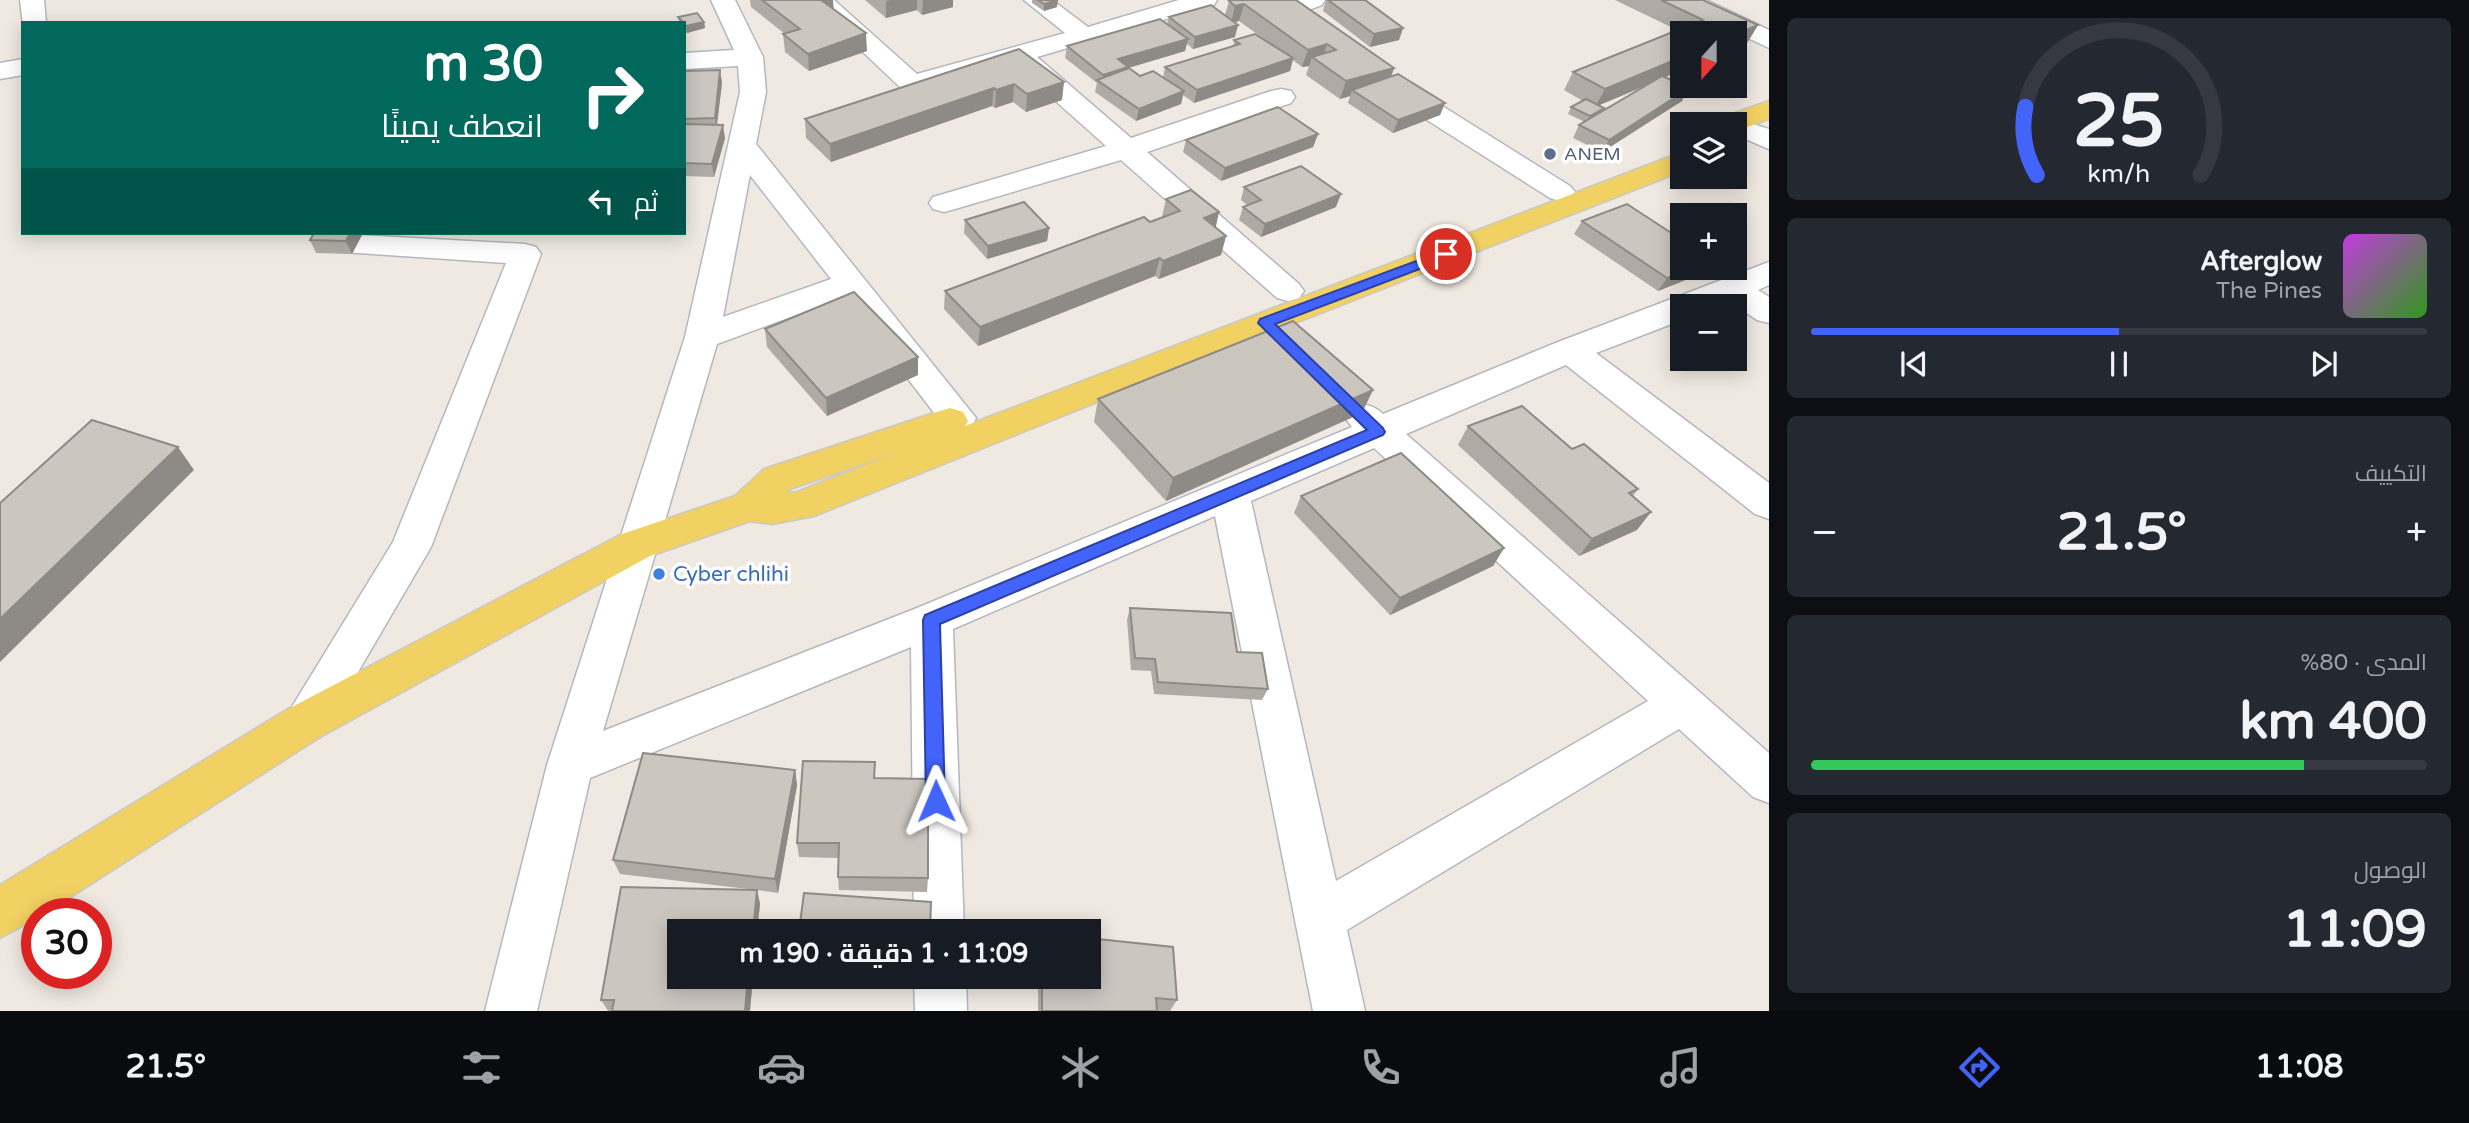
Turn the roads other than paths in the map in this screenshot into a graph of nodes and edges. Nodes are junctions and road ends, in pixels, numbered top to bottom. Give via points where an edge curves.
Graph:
1 (32, 0) edge
2 (726, 0) edge
3 (820, 0) edge
4 (1036, 0) edge
5 (1205, 0) edge
6 (1313, 0) edge
7 (1687, 0) edge
8 (1759, 10) dead end
9 (1276, 13) edge
10 (1729, 20) junction
11 (34, 21) edge
12 (1084, 36) junction
13 (1769, 40) edge
14 (1019, 54) junction
15 (750, 57) junction
16 (686, 61) edge
17 (21, 67) edge
18 (0, 71) edge
19 (1377, 77) edge
20 (1281, 97) dead end
21 (740, 144) junction
22 (1127, 149) junction
23 (1670, 149) edge
24 (1670, 167) edge
25 (1560, 192) junction
26 (944, 204) dead end
27 (328, 241) edge
28 (530, 243) edge
29 (1769, 272) edge
30 (852, 283) junction
31 (1734, 289) junction
32 (1288, 291) junction
33 (1720, 294) edge
34 (1769, 312) edge
35 (1670, 313) edge
36 (1265, 323) junction
37 (702, 337) junction
38 (1293, 350) edge
39 (1570, 350) junction
40 (1340, 395) edge
41 (958, 418) junction
42 (1378, 432) junction
43 (1230, 494) junction
44 (1769, 504) edge
45 (749, 506) junction
46 (636, 545) junction
47 (932, 620) junction
48 (1682, 704) junction
49 (304, 723) junction
50 (570, 765) junction
51 (1769, 782) edge
52 (0, 913) edge
53 (1320, 918) junction
54 (939, 919) edge
55 (940, 989) edge
56 (511, 1011) edge
57 (941, 1011) edge
58 (1339, 1011) edge

1 - 11 street
2 - 15 street
3 - 14 street via 912,84
4 - 12 street
5 - 12 street
6 - 9 street
7 - 10 street
8 - 10 street
10 - 13 street
12 - 14 street
14 - 22 street
15 - 16 street
15 - 21 street via 752,92
17 - 18 street
19 - 25 street
20 - 22 street
21 - 30 street
21 - 37 street
22 - 26 street
22 - 32 street
23 - 25 main road
24 - 36 main road
25 - 32 main road
27 - 28 street
28 - 49 street via 411,547
29 - 31 street
30 - 37 street
30 - 41 street
31 - 33 street
31 - 34 street
32 - 41 main road
35 - 39 street
36 - 38 street
36 - 45 main road via 800,506
37 - 46 street
39 - 42 street
39 - 44 street
40 - 42 street
41 - 45 main road via 777,479
42 - 43 street
42 - 48 street
43 - 47 street
43 - 53 street
45 - 46 main road
46 - 49 main road
46 - 50 street
47 - 50 street
47 - 54 street
48 - 51 street
48 - 53 street
49 - 52 main road
50 - 56 street
53 - 58 street
55 - 57 street

